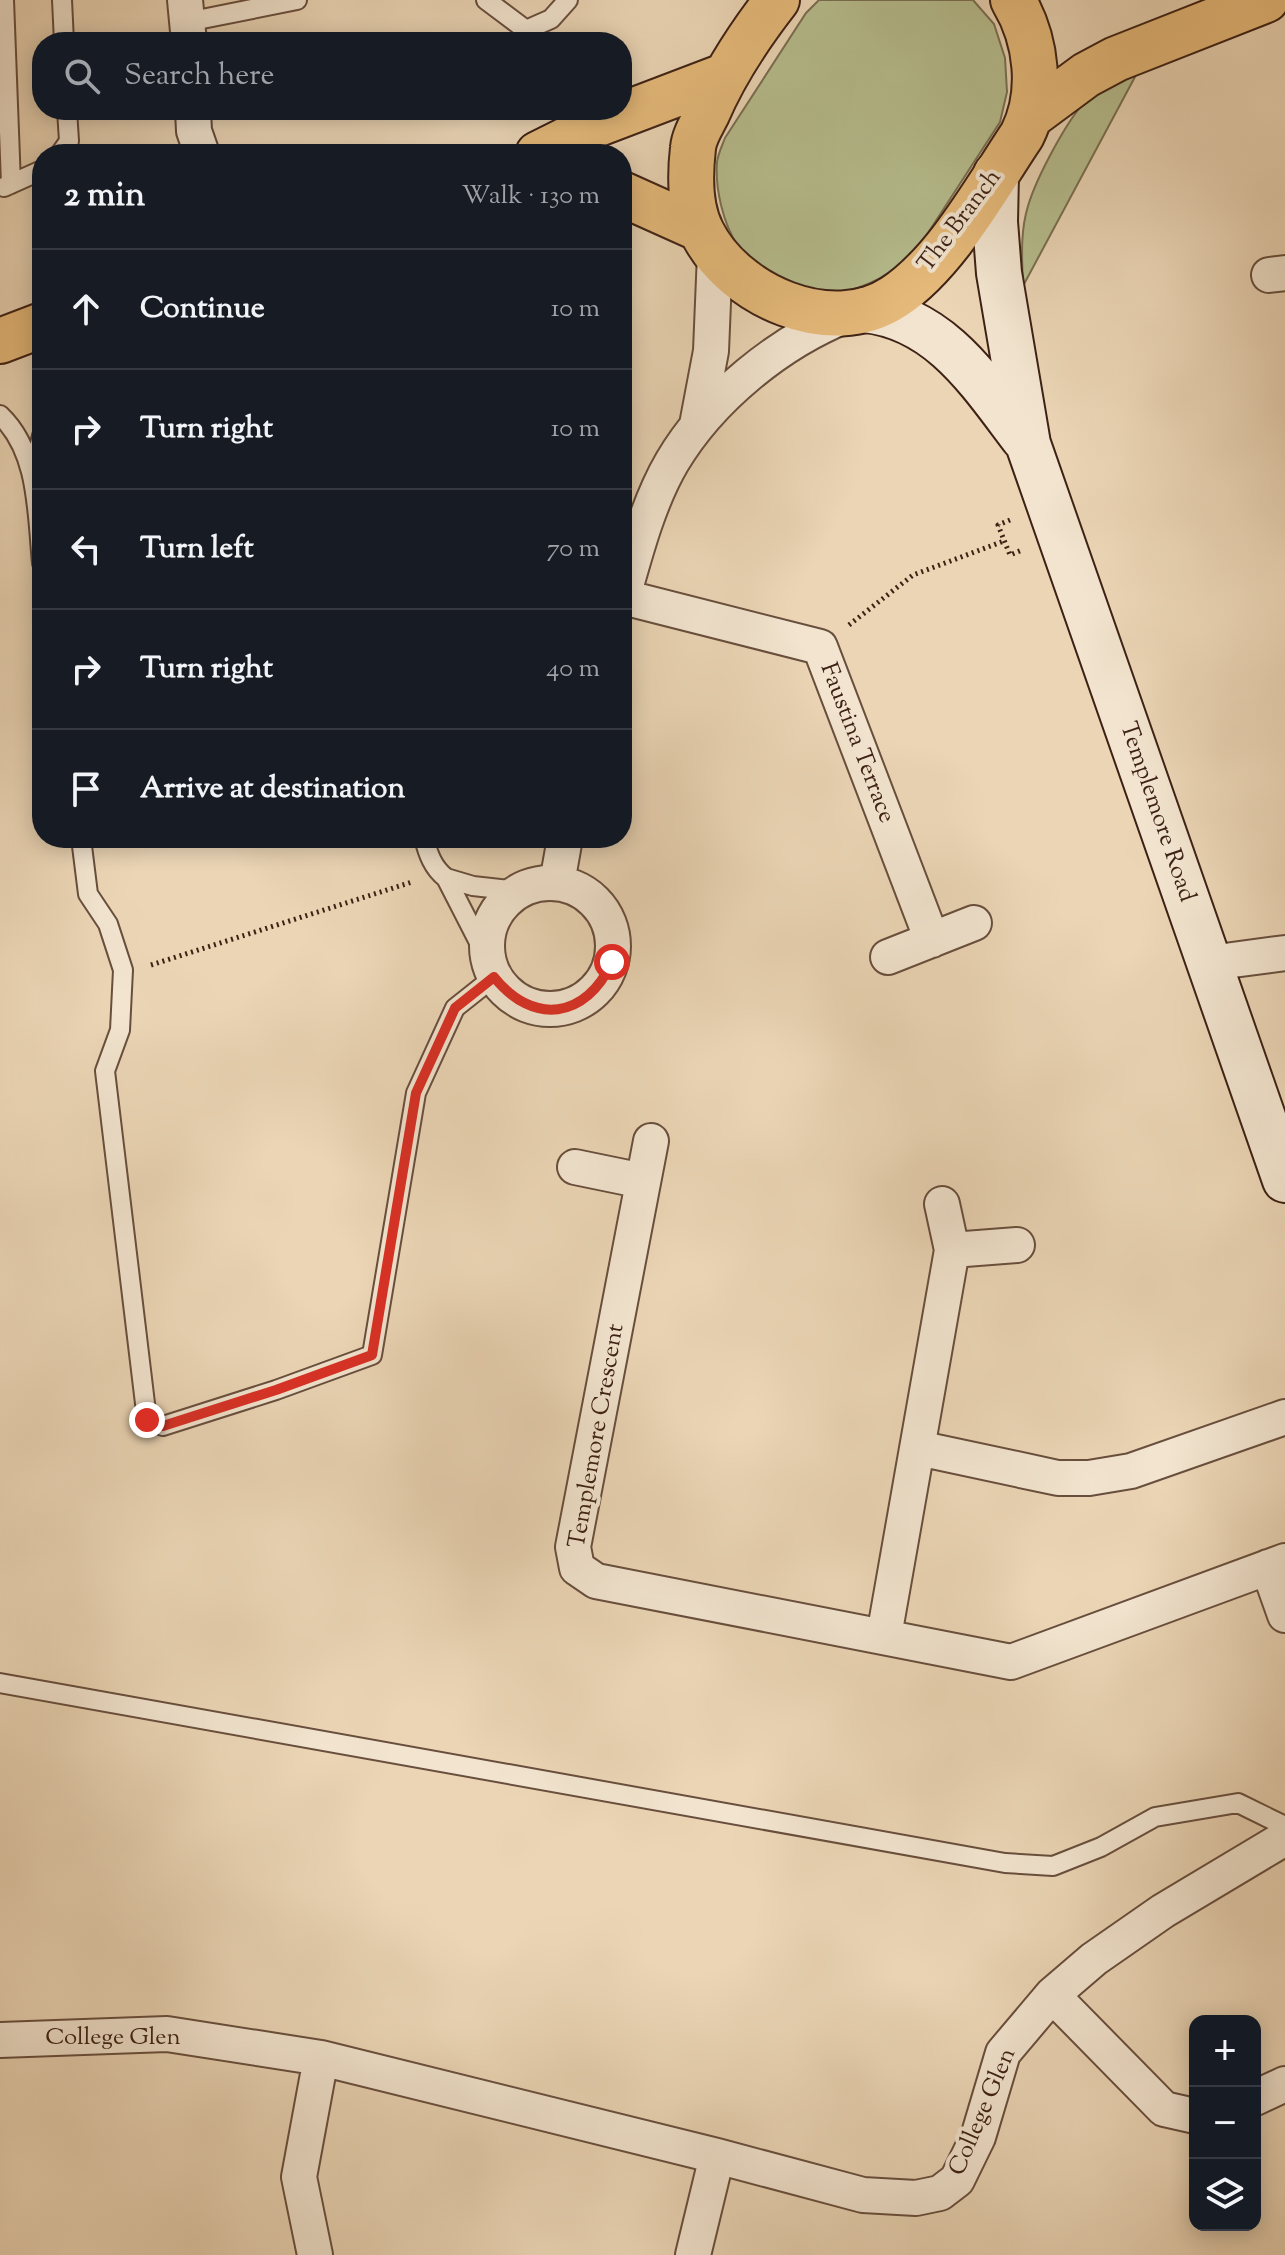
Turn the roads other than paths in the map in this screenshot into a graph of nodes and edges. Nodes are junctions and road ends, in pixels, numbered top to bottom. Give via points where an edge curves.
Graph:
1 (4, 0) edge
2 (62, 0) edge
3 (297, 0) edge
4 (486, 0) edge
5 (568, 0) edge
6 (777, 0) edge
7 (1013, 0) edge
8 (1266, 0) edge
9 (187, 21) edge
10 (64, 32) edge
11 (724, 76) junction
12 (632, 111) edge
13 (1032, 115) junction
14 (68, 120) edge
15 (608, 120) edge
16 (67, 144) edge
17 (558, 144) edge
18 (32, 174) edge
19 (996, 174) junction
20 (6, 186) edge
21 (632, 200) edge
22 (707, 241) junction
23 (858, 312) junction
24 (32, 329) edge
25 (0, 341) edge
26 (0, 415) edge
27 (697, 425) junction
28 (1028, 444) junction
29 (32, 470) edge
30 (632, 567) edge
31 (632, 600) edge
32 (82, 848) edge
33 (426, 848) edge
34 (563, 848) edge
35 (443, 876) junction
36 (557, 883) junction
37 (518, 891) junction
38 (974, 923) dead end
39 (932, 940) junction
40 (1285, 953) edge
41 (888, 957) dead end
42 (1210, 963) junction
43 (490, 968) junction
44 (651, 1141) dead end
45 (575, 1167) dead end
46 (1285, 1180) edge
47 (643, 1181) junction
48 (942, 1204) dead end
49 (1017, 1245) dead end
50 (952, 1250) junction
51 (1285, 1417) edge
52 (918, 1448) junction
53 (1276, 1564) edge
54 (1285, 1615) edge
55 (884, 1636) junction
56 (0, 1683) edge
57 (1285, 1826) edge
58 (1285, 1838) edge
59 (1052, 1995) junction
60 (0, 2040) edge
61 (321, 2058) junction
62 (1285, 2084) edge
63 (1261, 2095) edge
64 (1189, 2115) edge
65 (717, 2156) junction
66 (315, 2255) edge
67 (693, 2255) edge

1 - 20 lane
2 - 10 lane
3 - 9 lane
4 - 5 lane via 526,30 551,19
6 - 11 highway
7 - 13 highway, The Branch via 1032,50
8 - 13 highway via 1116,59
11 - 12 highway
11 - 22 highway via 693,144 691,193
13 - 19 highway, The Branch
14 - 16 lane
15 - 17 highway
18 - 20 lane
19 - 23 highway, The Branch via 940,256 893,299
19 - 28 main road, Templemore Road via 999,273
21 - 22 highway
22 - 23 highway via 763,293 818,312
22 - 27 street via 711,351
23 - 27 street via 792,341
23 - 28 main road, Templemore Road via 902,318 945,344
24 - 25 highway
26 - 29 lane via 12,426
27 - 30 street via 654,498
28 - 42 main road, Templemore Road
31 - 39 street, Faustina Terrace via 820,647
32 - 43 lane via 88,894 108,924 123,970 120,1030 105,1071 147,1420 163,1426 372,1355 416,1093 455,1008
33 - 35 lane
34 - 36 street
35 - 37 lane
35 - 43 lane
36 - 37 street
36 - 43 street via 578,889 608,919 614,940 603,982 569,1008 547,1010 526,1006 507,994
37 - 43 street via 492,920 487,938
38 - 39 street
39 - 41 street
40 - 42 street
42 - 46 main road, Templemore Road
44 - 47 street, Templemore Crescent
45 - 47 street
47 - 55 street, Templemore Crescent via 573,1547 577,1568 596,1581
48 - 50 street
49 - 50 street
50 - 52 street
51 - 52 street via 1131,1471 1089,1478 1058,1478
52 - 55 street
53 - 54 street, Templemore Crescent
53 - 55 street, Templemore Crescent via 1011,1662
56 - 57 lane via 1005,1863 1053,1866 1155,1817 1238,1803
58 - 59 street, College Glen via 1163,1911
59 - 64 street via 1164,2109
59 - 65 street, College Glen via 1003,2053 978,2137 957,2180 940,2193 916,2198 863,2195
60 - 61 street, College Glen via 167,2034
61 - 65 street, College Glen
61 - 66 street via 299,2177
62 - 63 street
65 - 67 street

